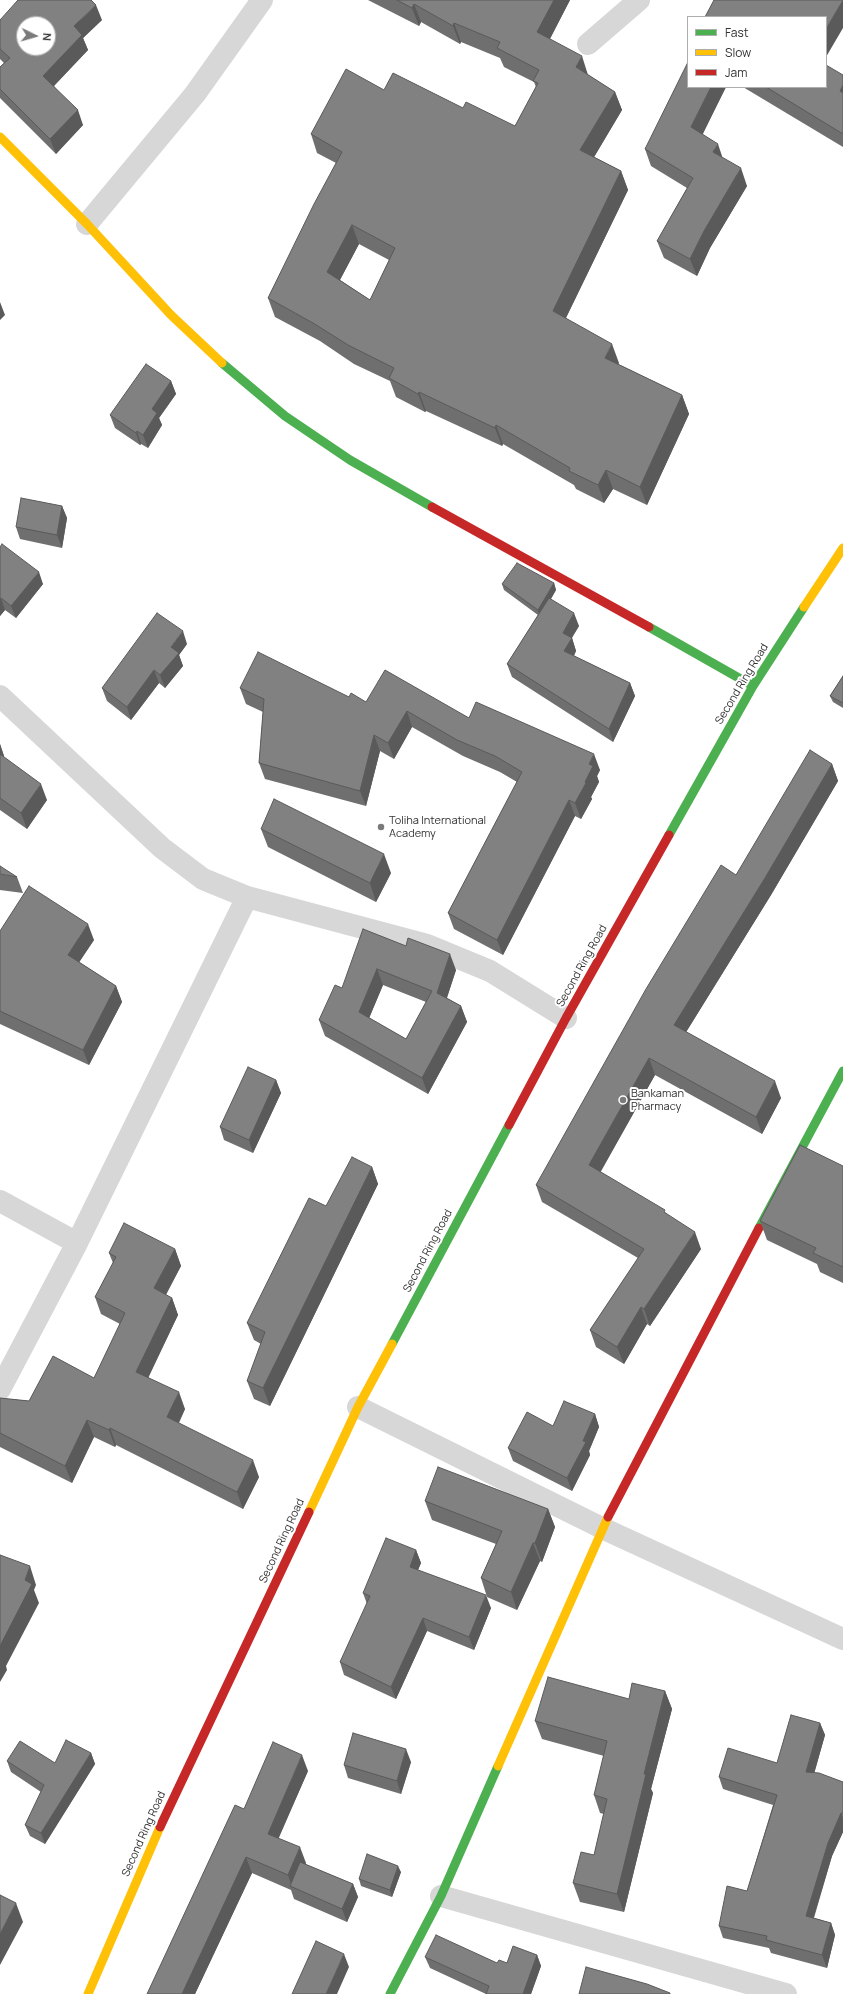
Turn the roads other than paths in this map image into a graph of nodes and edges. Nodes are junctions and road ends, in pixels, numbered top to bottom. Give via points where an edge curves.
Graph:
1 (262, 0) edge
2 (639, 0) edge
3 (588, 44) dead end
4 (0, 137) edge
5 (87, 224) junction
6 (843, 548) edge
7 (753, 686) junction
8 (0, 696) edge
9 (247, 897) junction
10 (566, 1018) junction
11 (843, 1071) edge
12 (0, 1201) edge
13 (77, 1243) junction
14 (0, 1389) edge
15 (358, 1407) junction
16 (602, 1528) junction
17 (843, 1639) edge
18 (441, 1896) junction
19 (88, 1994) edge
20 (390, 1994) edge
21 (786, 1994) edge

1 - 5 street via 195,94
2 - 3 street
4 - 5 street
5 - 7 street via 171,315 284,416 350,460 435,509
6 - 7 street, Second Ring Road
7 - 10 street, Second Ring Road
8 - 9 street via 162,848 203,879
9 - 10 street via 427,945 490,971
9 - 13 street
10 - 15 street, Second Ring Road
11 - 16 street
12 - 13 street
13 - 14 street
15 - 16 street
15 - 19 street, Second Ring Road via 166,1813
16 - 17 street
16 - 18 street
18 - 20 street
18 - 21 street

